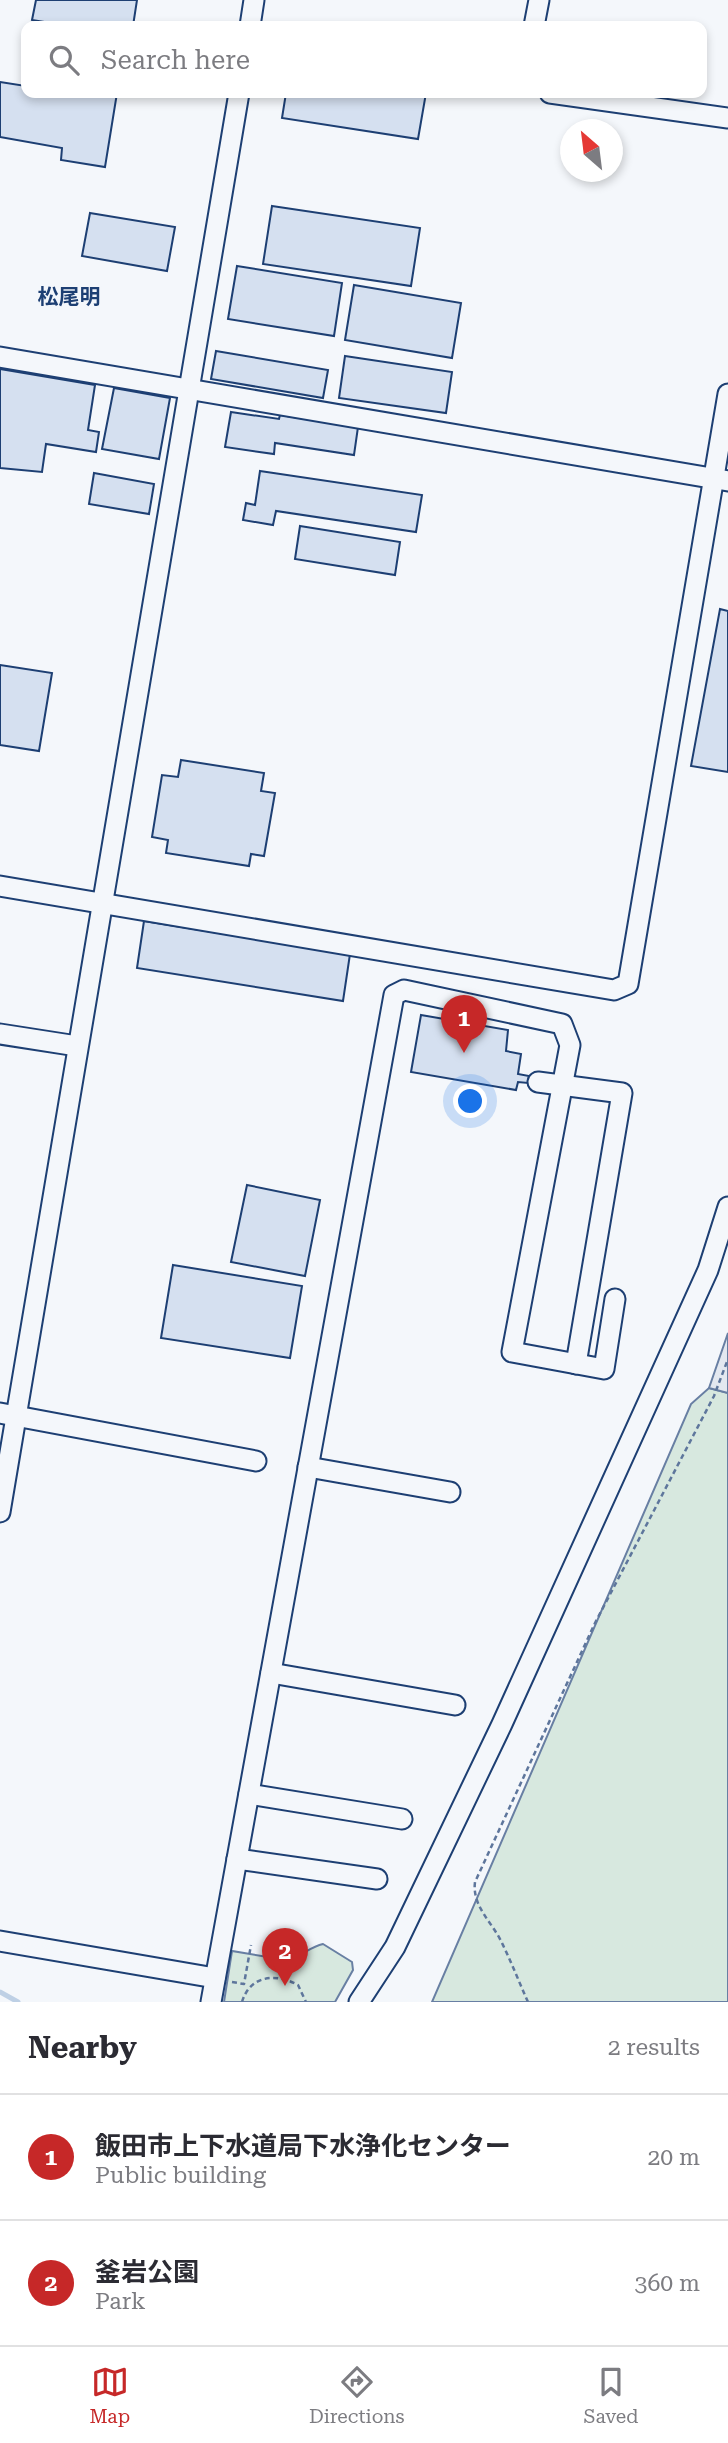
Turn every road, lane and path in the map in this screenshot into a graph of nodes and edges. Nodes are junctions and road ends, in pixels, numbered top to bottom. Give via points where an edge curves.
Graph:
1 (254, 0) edge
2 (538, 0) edge
3 (251, 21) edge
4 (535, 21) edge
5 (238, 98) edge
6 (586, 98) edge
7 (728, 118) edge
8 (0, 357) edge
9 (190, 389) junction
10 (728, 394) edge
11 (721, 480) edge
12 (0, 886) edge
13 (101, 904) junction
14 (0, 1034) edge
15 (77, 1046) junction
16 (538, 1082) dead end
17 (562, 1085) junction
18 (728, 1207) edge
19 (615, 1299) dead end
20 (728, 1359) edge
21 (576, 1364) junction
22 (8, 1415) edge
23 (256, 1461) dead end
24 (308, 1467) junction
25 (450, 1492) dead end
26 (0, 1512) edge
27 (271, 1674) junction
28 (455, 1705) dead end
29 (249, 1794) junction
30 (402, 1819) dead end
31 (237, 1859) junction
32 (377, 1879) dead end
33 (0, 1941) edge
34 (251, 1945) dead end
35 (215, 1978) junction
36 (244, 1984) junction
37 (251, 1985) junction
38 (211, 2002) edge
39 (242, 2002) edge
40 (306, 2002) edge
41 (359, 2002) edge
42 (527, 2002) edge

1 - 3 street
2 - 4 street
5 - 9 street
6 - 7 street
8 - 9 street
9 - 11 street
9 - 13 street
10 - 11 street
11 - 13 street via 628,984 614,990
12 - 13 street
13 - 15 street
14 - 15 street
15 - 22 street
16 - 17 street
17 - 21 street via 622,1093
17 - 21 street via 512,1352
17 - 24 street via 570,1045 562,1024 404,990 394,995
18 - 41 street via 708,1270 502,1724 395,1947
19 - 21 street via 604,1369
20 - 42 path via 714,1396 590,1635 475,1882 477,1902 501,1939
22 - 23 street
22 - 26 street
24 - 25 street
24 - 27 street
27 - 28 street
27 - 29 street
29 - 30 street
29 - 31 street
31 - 32 street
31 - 35 street
33 - 35 street
34 - 36 path
35 - 36 path
35 - 38 street
36 - 37 path
37 - 39 path
37 - 40 path via 272,1976 290,1980 298,1985

